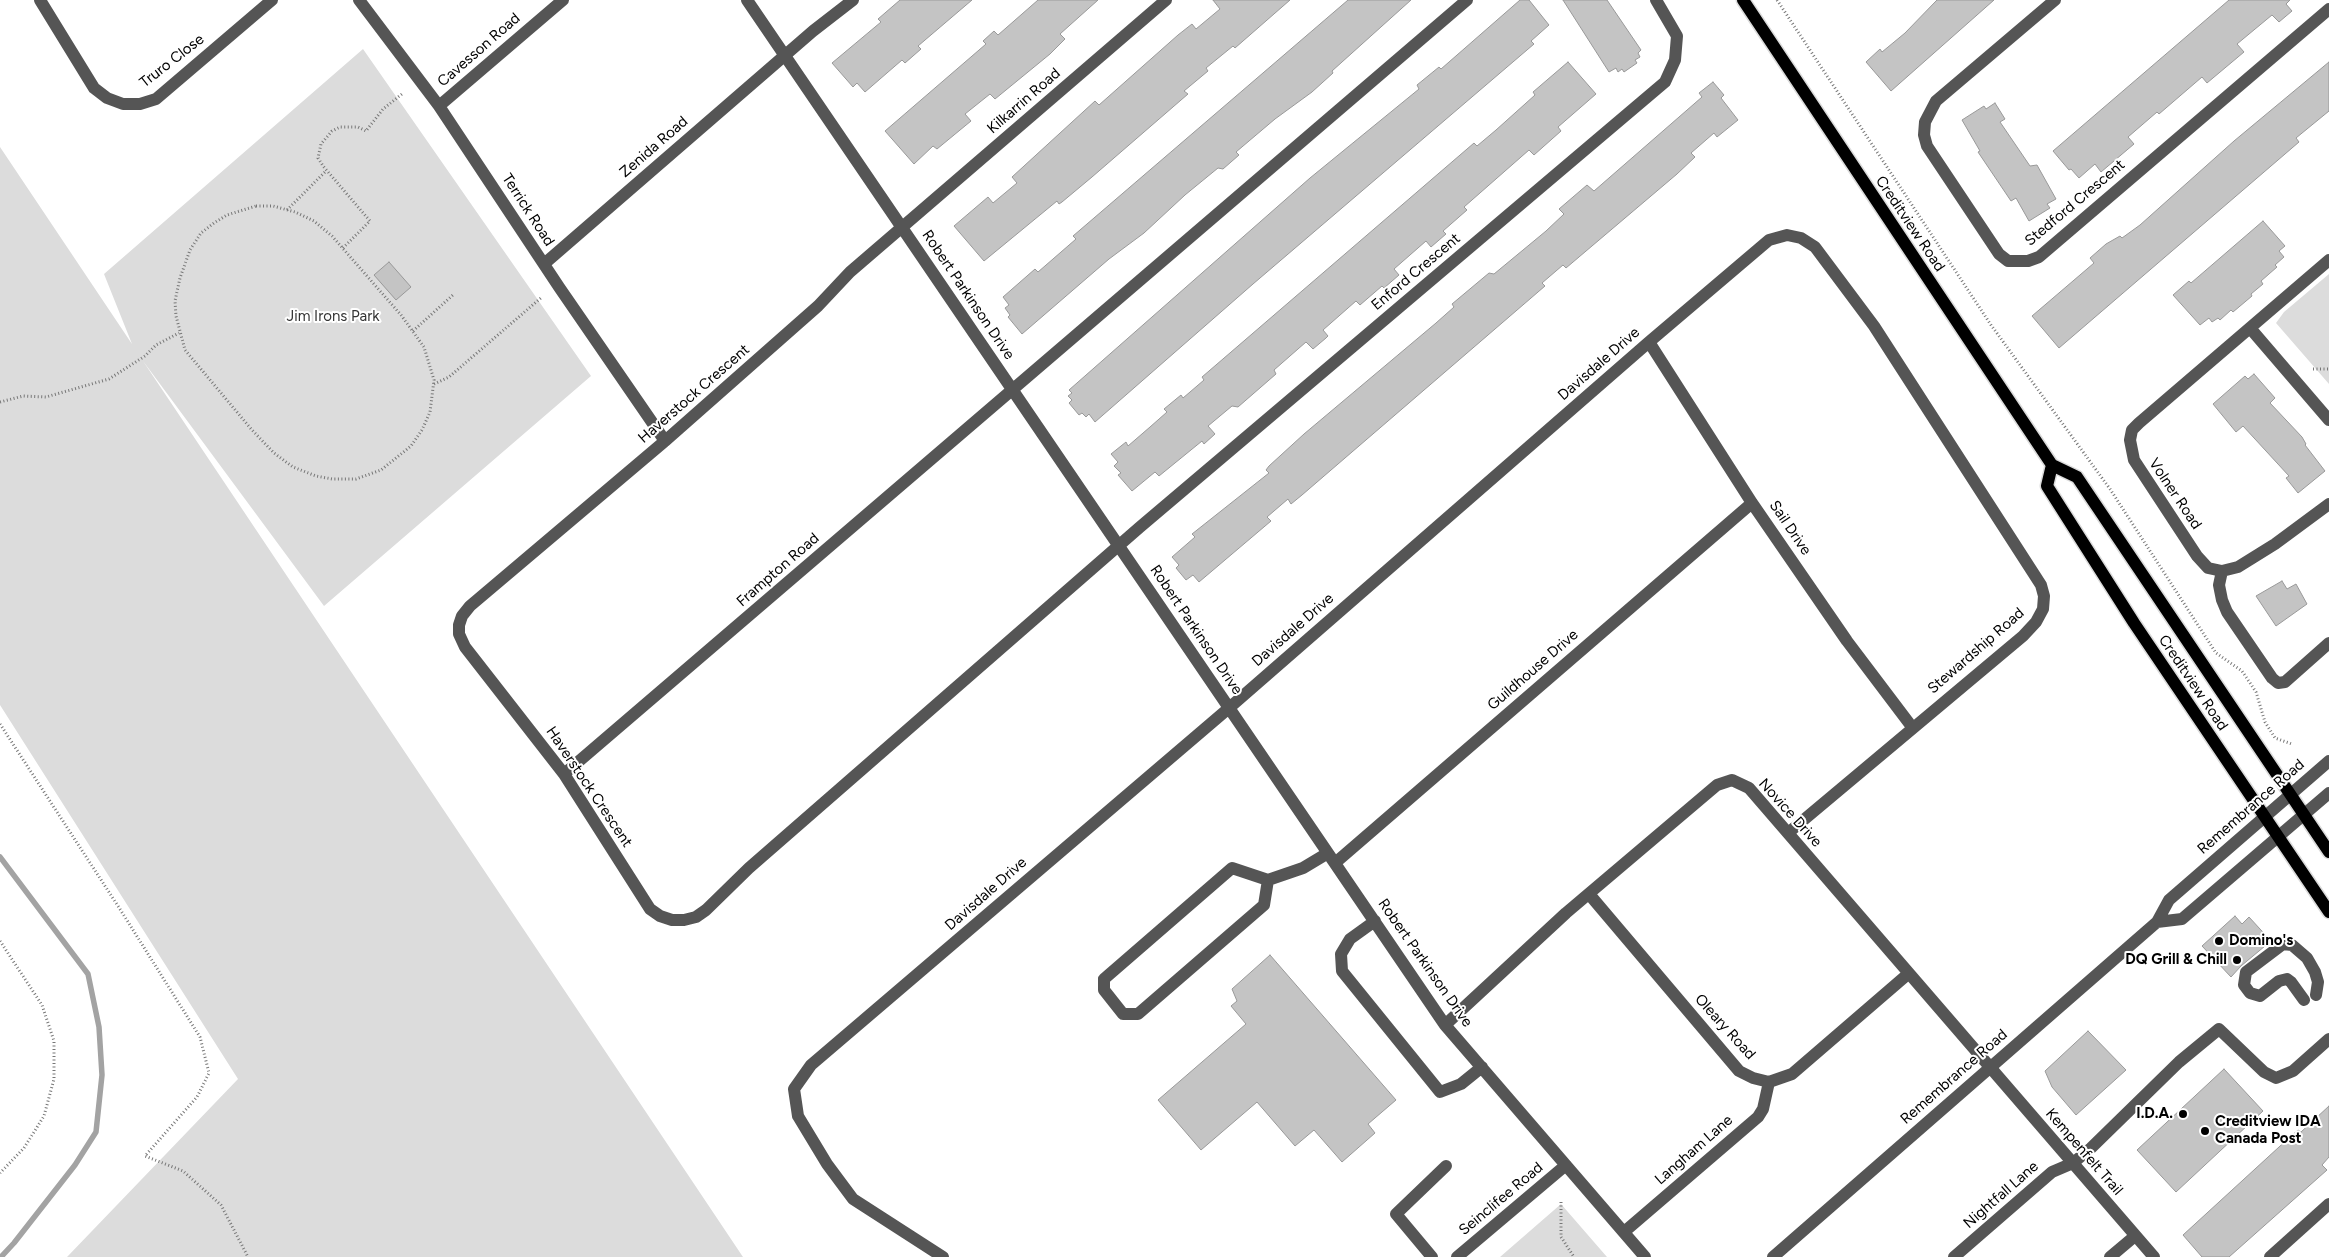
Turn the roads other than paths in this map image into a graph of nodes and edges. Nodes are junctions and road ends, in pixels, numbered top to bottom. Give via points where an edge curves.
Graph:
1 (40, 0) edge
2 (272, 0) edge
3 (358, 0) edge
4 (563, 0) edge
5 (747, 0) edge
6 (853, 0) edge
7 (1166, 0) edge
8 (1467, 0) edge
9 (1656, 0) edge
10 (1743, 0) edge
11 (2055, 0) edge
12 (2329, 8) edge
13 (785, 55) junction
14 (439, 106) junction
15 (902, 227) junction
16 (2329, 260) edge
17 (544, 264) junction
18 (1874, 326) joint
19 (2250, 328) junction
20 (1649, 342) junction
21 (1013, 390) junction
22 (2329, 420) edge
23 (665, 441) junction
24 (2052, 465) junction
25 (1752, 502) junction
26 (2329, 504) edge
27 (1119, 545) junction
28 (2222, 571) junction
29 (2329, 642) edge
30 (1229, 708) junction
31 (1912, 727) junction
32 (2329, 761) edge
33 (564, 774) junction
34 (2329, 793) edge
35 (2290, 794) junction
36 (2304, 814) junction
37 (2264, 817) junction
38 (1788, 833) junction
39 (2278, 837) junction
40 (2329, 852) edge
41 (1332, 858) junction
42 (1268, 880) junction
43 (1589, 894) junction
44 (2329, 912) edge
45 (1374, 921) junction
46 (2157, 922) junction
47 (1908, 974) junction
48 (2310, 998) joint
49 (1446, 1025) junction
50 (2329, 1039) edge
51 (1482, 1067) junction
52 (1989, 1068) junction
53 (1769, 1082) junction
54 (2072, 1163) junction
55 (1566, 1165) junction
56 (1446, 1166) dead end
57 (2329, 1204) edge
58 (1624, 1232) junction
59 (2135, 1236) junction
60 (944, 1257) edge
61 (1432, 1257) edge
62 (1457, 1257) edge
63 (1645, 1257) edge
64 (1773, 1257) edge
65 (1954, 1257) edge
66 (2110, 1257) edge
67 (2154, 1257) edge
68 (2270, 1257) edge

1 - 2 street, Truro Close via 94,88 123,104 140,104 156,99
3 - 14 street, Terrick Road
4 - 14 street, Cavesson Road
5 - 13 street, Robert Parkinson Drive
6 - 13 street, Zenida Road
7 - 15 street, Kilkarrin Road
8 - 21 street
9 - 27 street, Enford Crescent via 1677,36 1675,60 1665,82
10 - 24 main road, Creditview Road
11 - 12 street, Stedford Crescent via 1936,101 1925,122 1927,146 1999,254 2008,261 2028,261 2039,257
13 - 15 street, Robert Parkinson Drive
13 - 17 street, Zenida Road
14 - 17 street, Terrick Road
15 - 21 street, Robert Parkinson Drive
15 - 23 street, Haverstock Crescent
16 - 19 street, Volner Road
17 - 23 street, Terrick Road
18 - 20 street, Davisdale Drive via 1815,247 1801,238 1787,235 1769,240
18 - 31 street, Stewardship Road via 2041,585 2044,596 2043,609 2023,636
19 - 22 street
19 - 28 street, Volner Road via 2139,423 2132,430 2130,440 2134,460 2197,556 2208,568
20 - 25 street, Sail Drive
20 - 30 street, Davisdale Drive
21 - 27 street, Robert Parkinson Drive
21 - 33 street, Frampton Road
23 - 33 street, Haverstock Crescent via 470,606 459,625 464,648
24 - 35 main road, Creditview Road via 2077,477
24 - 37 main road, Creditview Road via 2047,486 2134,624
25 - 31 street, Sail Drive via 1847,641
25 - 41 street, Guildhouse Drive
26 - 28 street via 2275,544 2238,567
27 - 30 street, Robert Parkinson Drive
27 - 33 street, Haverstock Crescent via 696,917 672,920 650,909
28 - 29 street via 2219,585 2227,612 2278,683 2285,682
30 - 41 street, Robert Parkinson Drive
30 - 60 street, Davisdale Drive via 812,1066 794,1089 798,1116 853,1199
31 - 38 street, Stewardship Road
32 - 35 street, Remembrance Road
34 - 36 street
35 - 36 main road, Creditview Road
35 - 37 street, Remembrance Road
36 - 39 street
36 - 40 main road, Creditview Road
37 - 39 main road, Creditview Road
37 - 46 street, Remembrance Road via 2169,900
38 - 43 street, Novice Drive via 1749,788 1732,780 1717,785
38 - 47 street, Novice Drive
39 - 44 main road, Creditview Road
39 - 46 street via 2182,919
41 - 42 street, Guildhouse Drive
41 - 45 street, Robert Parkinson Drive
42 - 42 street via 1232,868 1104,979 1104,990 1123,1014 1138,1014 1264,905
43 - 49 street, Novice Drive
43 - 53 street, Oleary Road via 1740,1071
45 - 49 street, Robert Parkinson Drive
45 - 51 street via 1350,940 1342,954 1342,971 1440,1092 1461,1084
46 - 52 street, Remembrance Road
47 - 52 street, Novice Drive
47 - 53 street via 1792,1074
48 - 48 street via 2287,979 2260,996 2250,993 2244,985 2246,972 2283,944 2292,945 2307,958 2315,972 2318,982
49 - 51 street, Robert Parkinson Drive
50 - 54 street, Nightfall Lane via 2293,1071 2276,1078 2264,1072 2219,1028
51 - 55 street, Robert Parkinson Drive
52 - 54 street, Kempenfelt Trail
52 - 64 street, Remembrance Road
53 - 58 street, Langham Lane via 1763,1109 1758,1116
54 - 59 street, Kempenfelt Trail
54 - 65 street, Nightfall Lane via 2052,1172
55 - 58 street, Robert Parkinson Drive
55 - 62 street, Seinclifee Road
56 - 61 street via 1396,1214
57 - 68 street
58 - 63 street, Robert Parkinson Drive
59 - 66 street
59 - 67 street, Kempenfelt Trail

